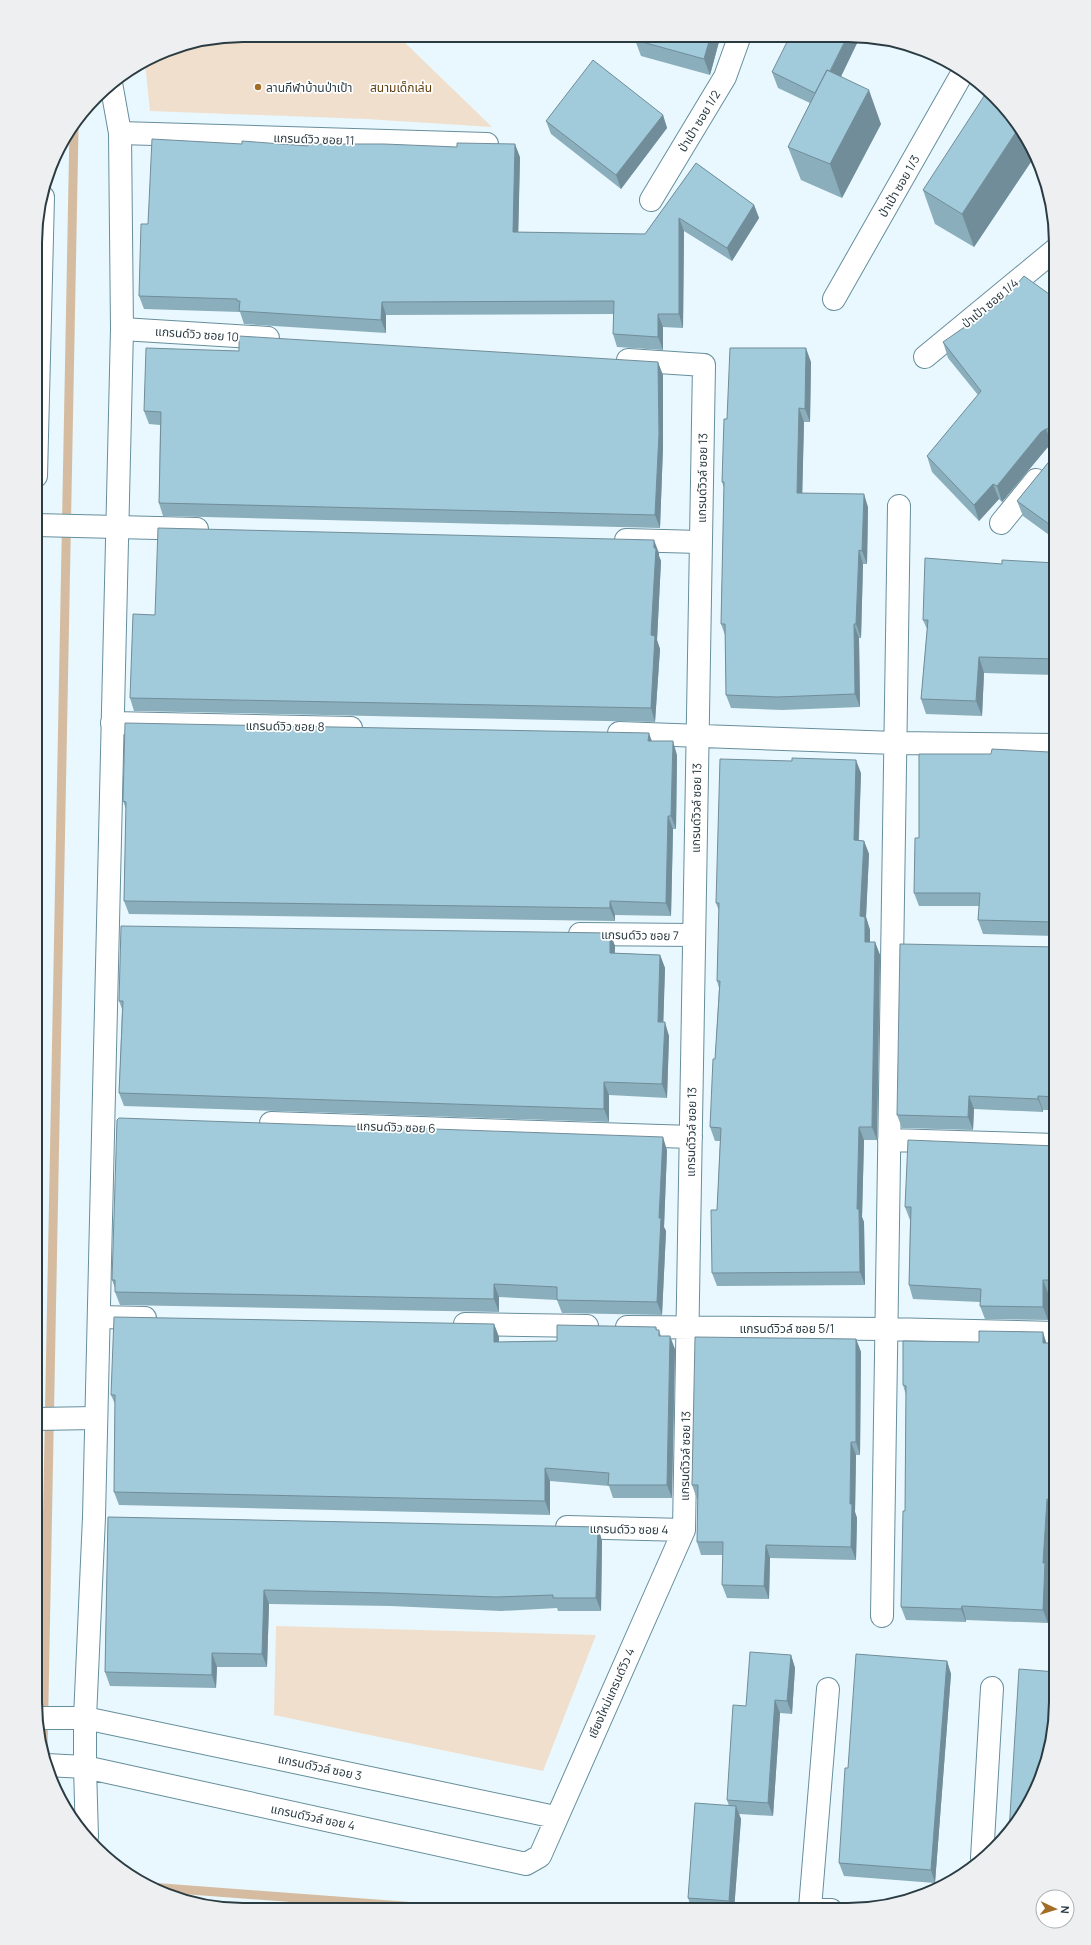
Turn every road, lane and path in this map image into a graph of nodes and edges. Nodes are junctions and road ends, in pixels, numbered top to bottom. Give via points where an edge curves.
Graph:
1 (738, 42) edge
2 (960, 77) edge
3 (112, 91) edge
4 (120, 133) junction
5 (509, 144) edge
6 (651, 200) dead end
7 (1049, 255) edge
8 (834, 299) dead end
9 (122, 329) junction
10 (289, 340) edge
11 (924, 357) dead end
12 (608, 359) edge
13 (1049, 464) edge
14 (899, 506) dead end
15 (1001, 522) dead end
16 (42, 524) edge
17 (108, 526) junction
18 (214, 529) edge
19 (605, 540) edge
20 (700, 542) junction
21 (112, 723) junction
22 (373, 728) edge
23 (602, 733) edge
24 (697, 735) junction
25 (896, 743) junction
26 (1049, 745) edge
27 (107, 926) junction
28 (131, 927) edge
29 (559, 933) edge
30 (694, 935) junction
31 (892, 944) junction
32 (916, 944) edge
33 (102, 1118) junction
34 (126, 1119) edge
35 (253, 1123) edge
36 (691, 1137) junction
37 (889, 1140) junction
38 (1049, 1145) edge
39 (98, 1317) junction
40 (162, 1318) edge
41 (449, 1324) edge
42 (687, 1328) junction
43 (886, 1329) junction
44 (1049, 1333) edge
45 (86, 1418) junction
46 (42, 1419) edge
47 (94, 1517) junction
48 (118, 1518) edge
49 (548, 1527) edge
50 (684, 1530) junction
51 (882, 1616) dead end
52 (992, 1688) dead end
53 (828, 1689) dead end
54 (42, 1718) edge
55 (78, 1718) junction
56 (53, 1765) edge
57 (78, 1766) junction
58 (556, 1817) junction
59 (86, 1826) edge
60 (982, 1851) edge
61 (540, 1856) joint
62 (810, 1903) edge

1 - 6 street, ป่าเป้า ซอย 1/2 via 725,77
2 - 8 street, ป่าเป้า ซอย 1/3
3 - 4 street
4 - 5 street, แกรนด์วิว ซอย 11
4 - 9 street
7 - 11 street, ป่าเป้า ซอย 1/4
9 - 10 street, แกรนด์วิว ซอย 10
9 - 17 street
12 - 20 street, แกรนด์วิวล์ ซอย 13 via 704,365
13 - 15 street
14 - 25 street
16 - 17 street
17 - 18 street
17 - 21 street
19 - 20 street
20 - 24 street, แกรนด์วิวล์ ซอย 13
21 - 22 street, แกรนด์วิว ซอย 8
21 - 27 street
23 - 24 street
24 - 25 street
24 - 30 street, แกรนด์วิวล์ ซอย 13
25 - 26 street
25 - 31 street
27 - 28 street
27 - 33 street
29 - 30 street, แกรนด์วิว ซอย 7
30 - 36 street, แกรนด์วิวล์ ซอย 13
31 - 32 street
31 - 37 street
33 - 34 street
33 - 39 street
35 - 36 street, แกรนด์วิว ซอย 6
36 - 42 street, แกรนด์วิวล์ ซอย 13
37 - 38 street
37 - 43 street
39 - 40 street
39 - 45 street
41 - 42 street, แกรนด์วิวล์ ซอย 5/1
42 - 43 street, แกรนด์วิวล์ ซอย 5/1
42 - 50 street, แกรนด์วิวล์ ซอย 13
43 - 44 street, แกรนด์วิวล์ ซอย 5/1
43 - 51 street
45 - 46 street
45 - 47 street
47 - 48 street
47 - 55 street
49 - 50 street, แกรนด์วิว ซอย 4
50 - 58 street, เชียงใหม่แกรนด์วิว 4
52 - 60 street
53 - 62 street
54 - 55 street, แกรนด์วิวล์ ซอย 3
55 - 57 street
55 - 58 street, แกรนด์วิวล์ ซอย 3
56 - 57 street, แกรนด์วิวล์ ซอย 4
57 - 59 street
57 - 61 street, แกรนด์วิวล์ ซอย 4 via 526,1864
58 - 61 street, เชียงใหม่แกรนด์วิว 4

